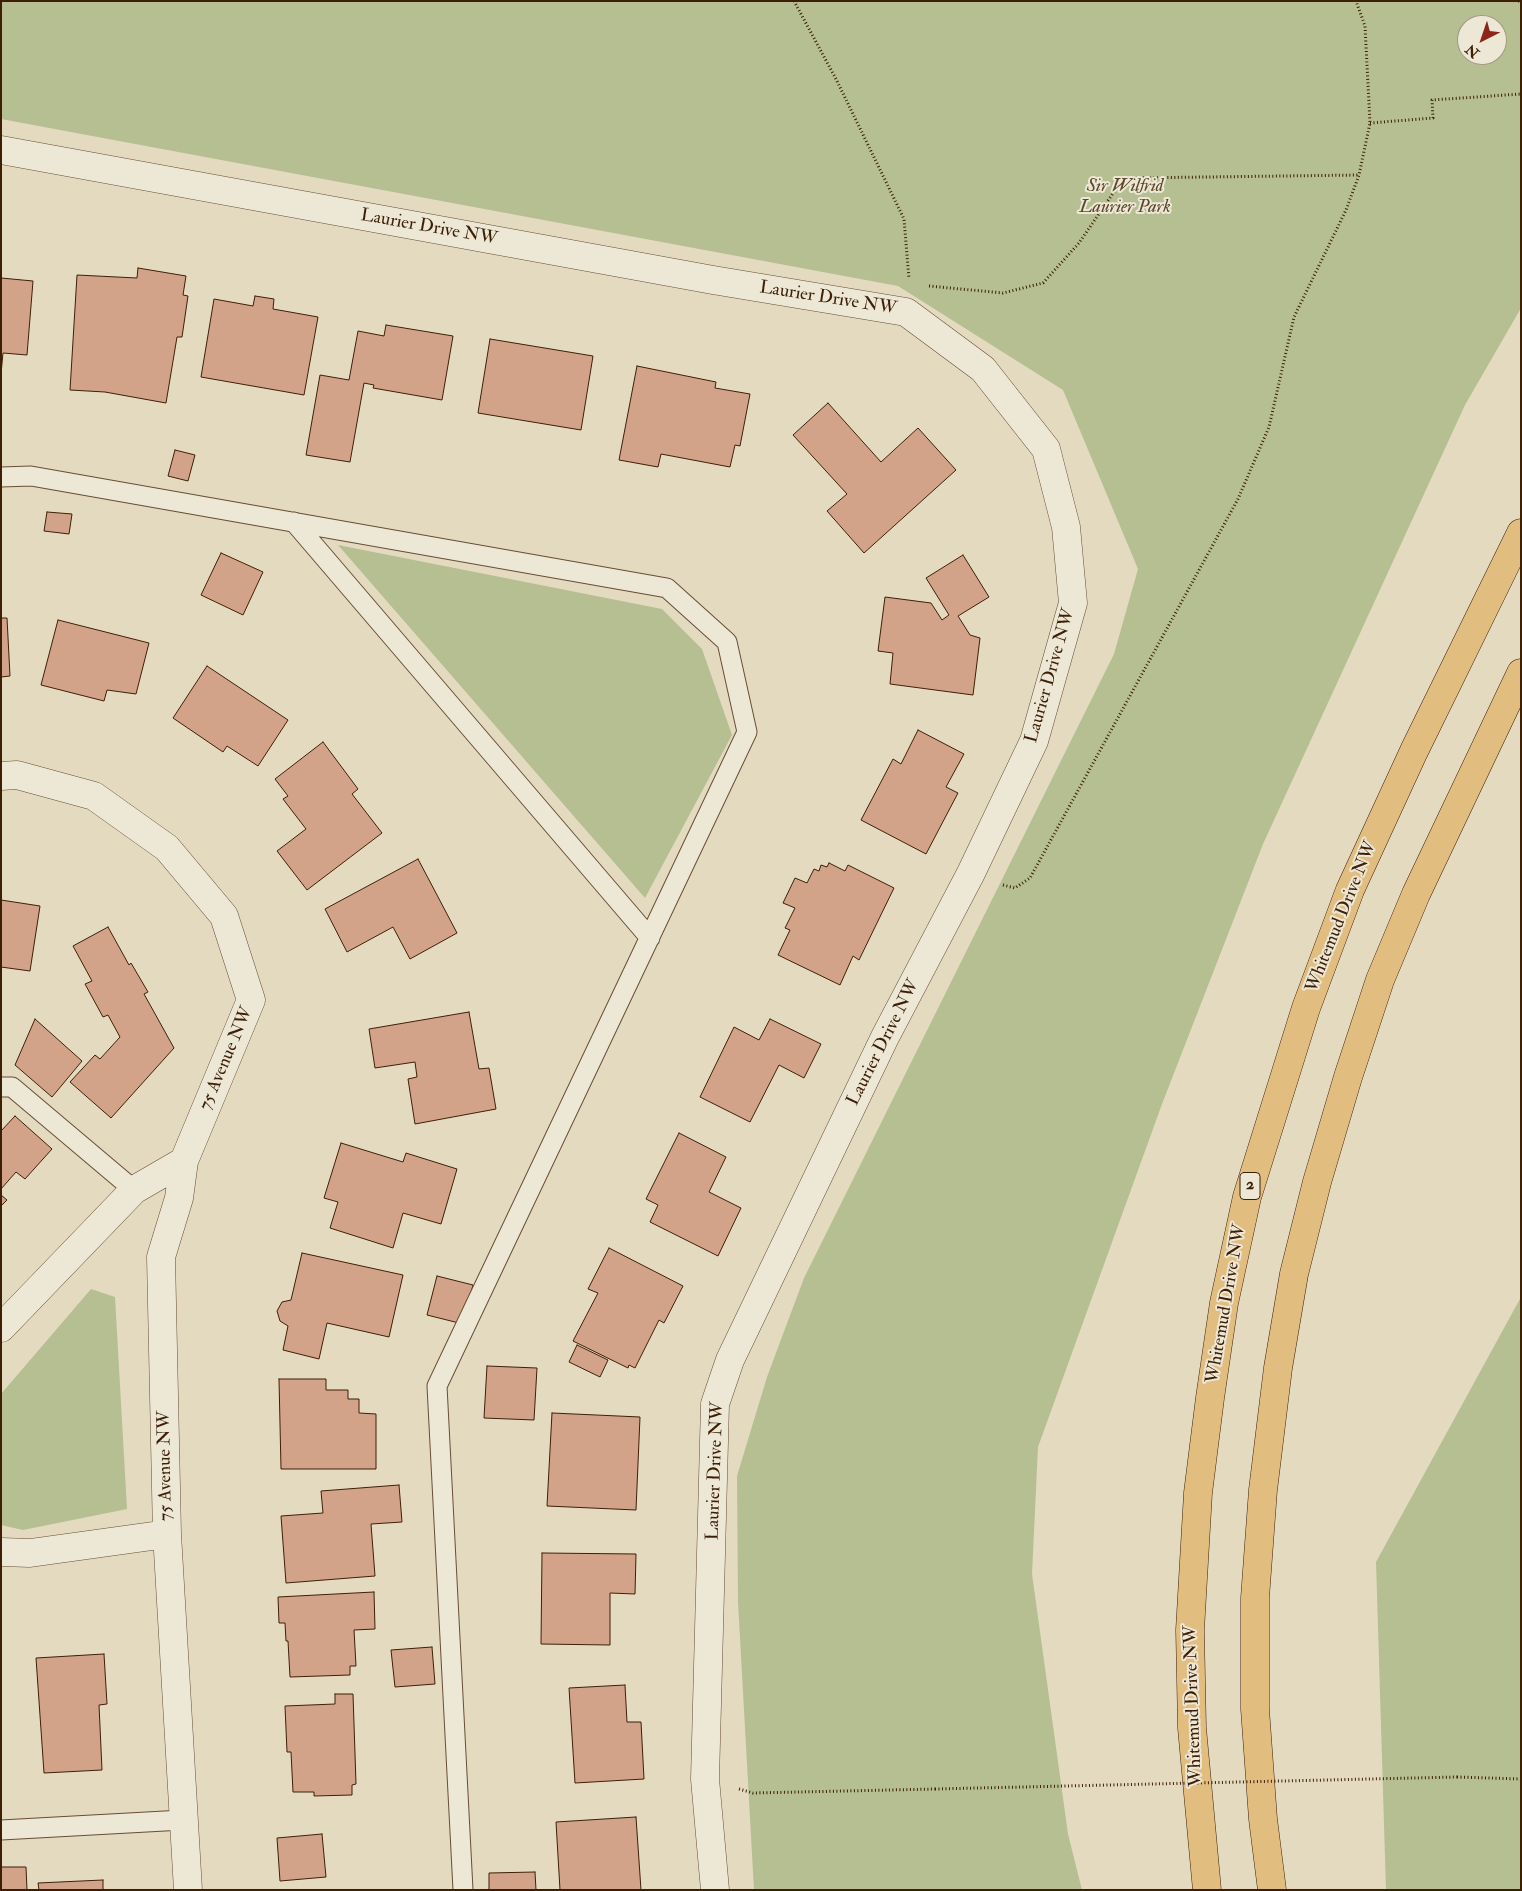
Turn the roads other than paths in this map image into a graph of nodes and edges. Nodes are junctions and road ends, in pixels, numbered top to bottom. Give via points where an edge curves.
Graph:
1 (1, 150) edge
2 (1, 477) edge
3 (294, 522) junction
4 (1521, 533) edge
5 (1521, 674) edge
6 (9, 776) edge
7 (650, 938) junction
8 (1, 1087) edge
9 (184, 1161) junction
10 (134, 1190) junction
11 (1, 1328) edge
12 (167, 1534) junction
13 (1, 1552) edge
14 (183, 1820) junction
15 (1, 1830) edge
16 (188, 1890) edge
17 (464, 1890) edge
18 (715, 1890) edge
19 (1207, 1890) edge
20 (1272, 1890) edge

1 - 18 street, Laurier Drive NW via 713,280 906,312 983,369 1046,449 1066,527 1073,603 1034,742 971,873 885,1037 730,1360 715,1404 705,1779
2 - 3 lane via 31,476
3 - 7 lane
3 - 7 lane via 668,588 727,642 748,732
4 - 19 highway, Whitemud Drive NW / 2 via 1350,890 1306,1008 1247,1197 1224,1303 1198,1503 1190,1630 1192,1728
5 - 20 highway via 1416,894 1380,980 1322,1165 1294,1274 1265,1471 1255,1598 1255,1709 1262,1819
6 - 9 street, 75 Avenue NW via 94,796 167,848 224,916 251,1000
7 - 17 lane via 437,1386
8 - 10 lane via 12,1087
9 - 10 street
9 - 12 street, 75 Avenue NW via 179,1198 161,1257
10 - 11 street
12 - 13 street, 75 Avenue NW via 30,1553
12 - 14 street, 75 Avenue NW
14 - 15 lane
14 - 16 street, 75 Avenue NW

